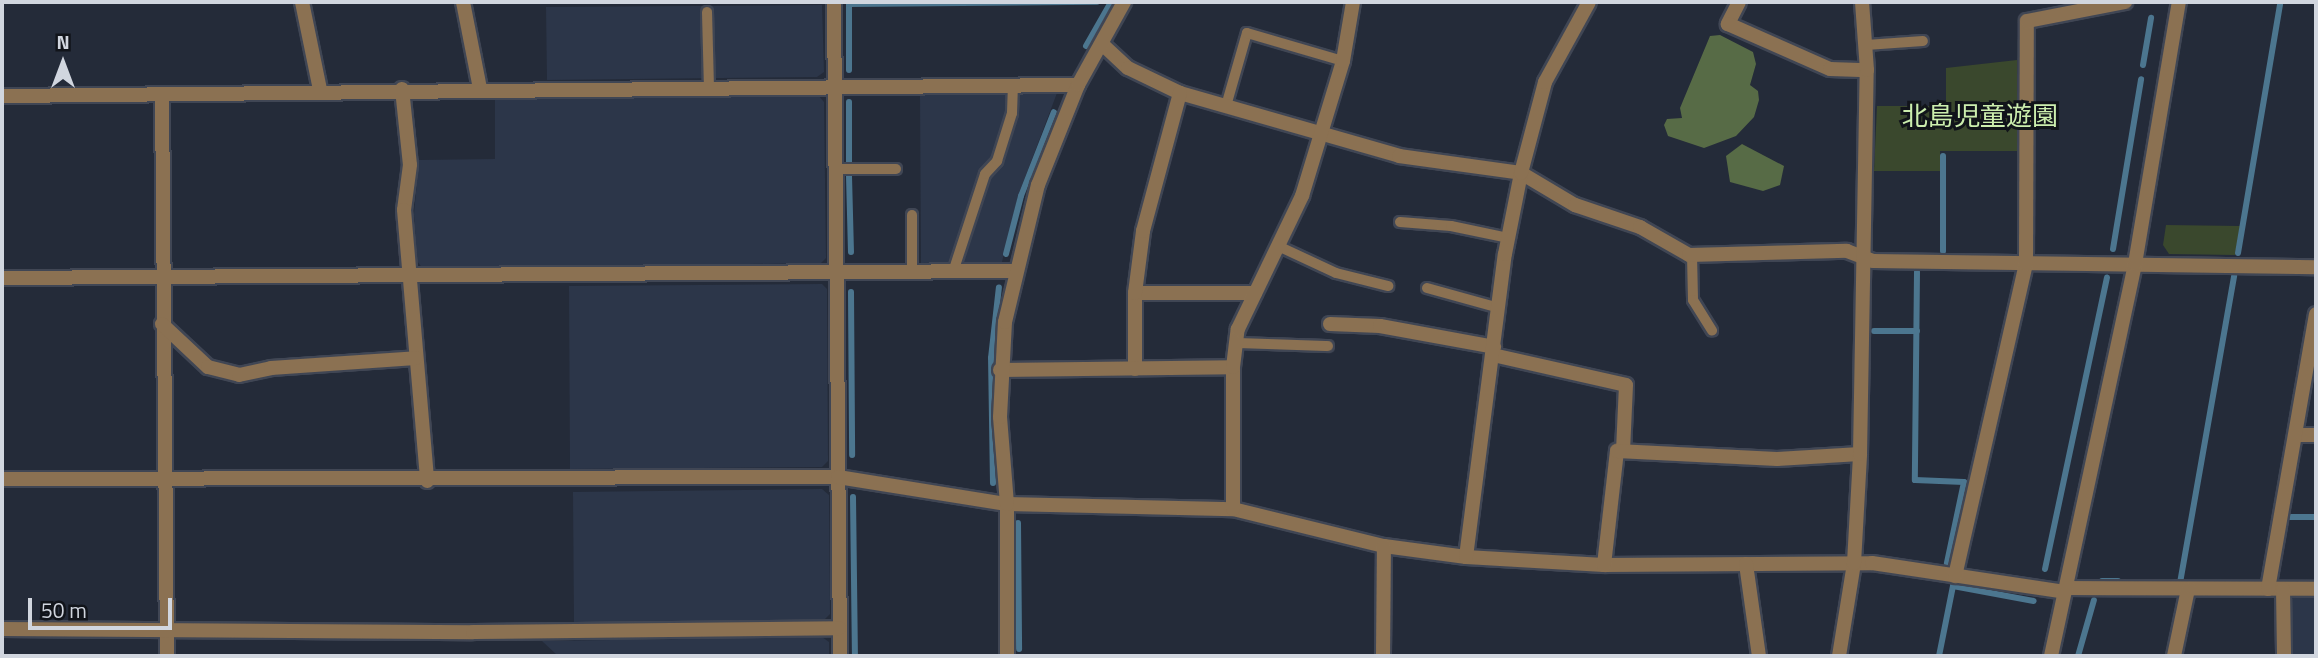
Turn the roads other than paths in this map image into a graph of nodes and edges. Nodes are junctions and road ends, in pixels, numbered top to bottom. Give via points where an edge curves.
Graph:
1 (302, 2) edge
2 (463, 2) edge
3 (834, 2) edge
4 (1124, 2) edge
5 (1353, 2) edge
6 (1589, 2) edge
7 (1739, 2) edge
8 (1862, 2) edge
9 (2125, 2) edge
10 (2179, 2) edge
11 (2083, 6) edge
12 (707, 12) dead end
13 (1923, 41) dead end
14 (1102, 44) junction
15 (1866, 44) junction
16 (1343, 61) junction
17 (1867, 70) junction
18 (1013, 85) junction
19 (1078, 85) junction
20 (834, 86) junction
21 (709, 87) junction
22 (402, 89) junction
23 (480, 89) junction
24 (320, 90) junction
25 (1180, 93) junction
26 (162, 94) junction
27 (2, 96) edge
28 (1226, 106) junction
29 (1322, 132) junction
30 (835, 169) junction
31 (896, 169) dead end
32 (1521, 173) junction
33 (912, 215) dead end
34 (1400, 222) dead end
35 (1508, 238) junction
36 (1278, 246) junction
37 (1692, 255) junction
38 (1861, 256) junction
39 (2026, 264) junction
40 (2135, 264) junction
41 (2316, 267) edge
42 (1016, 271) junction
43 (912, 272) junction
44 (953, 272) junction
45 (836, 273) junction
46 (410, 277) junction
47 (2, 278) edge
48 (162, 280) junction
49 (1388, 286) dead end
50 (1427, 288) dead end
51 (1135, 293) junction
52 (1255, 293) junction
53 (1499, 308) junction
54 (2316, 314) edge
55 (162, 324) junction
56 (1330, 324) dead end
57 (1712, 331) dead end
58 (1236, 343) junction
59 (1328, 346) dead end
60 (1494, 351) junction
61 (416, 358) junction
62 (1233, 367) junction
63 (1135, 369) junction
64 (1000, 370) junction
65 (2296, 435) junction
66 (2316, 435) edge
67 (1623, 451) junction
68 (1860, 454) junction
69 (162, 477) junction
70 (838, 477) junction
71 (2, 479) edge
72 (427, 481) junction
73 (1007, 504) junction
74 (1233, 509) junction
75 (1384, 546) junction
76 (1466, 557) junction
77 (1854, 563) junction
78 (1746, 564) junction
79 (1604, 565) junction
80 (1955, 576) junction
81 (2188, 589) junction
82 (2275, 589) junction
83 (2316, 589) edge
84 (2065, 590) junction
85 (839, 628) junction
86 (2, 629) edge
87 (167, 631) junction
88 (167, 656) edge
89 (839, 656) edge
90 (1007, 656) edge
91 (1383, 656) edge
92 (1759, 656) edge
93 (1839, 656) edge
94 (2051, 656) edge
95 (2174, 656) edge
96 (2284, 656) edge

1 - 24 street
2 - 23 street
3 - 20 street
4 - 14 street
5 - 16 street
6 - 32 street via 1545,82
7 - 17 street via 1728,24 1830,69
8 - 15 street
9 - 11 street
10 - 40 street
11 - 39 street via 2027,21
12 - 21 lane
13 - 15 lane
14 - 19 street
14 - 25 street via 1128,68
15 - 17 street
16 - 28 lane via 1247,33
16 - 29 street
17 - 38 street
18 - 19 street
18 - 20 street
18 - 44 lane via 1012,113 997,160 985,174
19 - 42 street via 1038,185
20 - 21 street
20 - 30 street
21 - 23 street
22 - 23 street
22 - 24 street
22 - 46 street via 410,165 404,210
24 - 26 street
25 - 28 street
25 - 51 street via 1156,170
26 - 27 street
26 - 48 street
28 - 29 street
29 - 32 street via 1399,156
29 - 36 street
30 - 31 lane
30 - 45 street
32 - 35 street
32 - 37 street via 1575,205 1640,227
33 - 43 lane
34 - 35 lane via 1451,226
35 - 53 street
36 - 49 lane via 1336,273
36 - 52 street
37 - 38 street via 1847,251
37 - 57 lane via 1693,300
38 - 39 street via 1873,261
38 - 68 street
39 - 40 street
39 - 80 street
40 - 41 street
40 - 84 street
42 - 44 street
42 - 64 street
43 - 44 street
43 - 45 street
45 - 46 street
45 - 70 street
46 - 48 street
46 - 61 street
47 - 48 street
48 - 55 street
50 - 53 lane
51 - 52 street
51 - 63 street
52 - 58 street
53 - 60 street
54 - 65 street
55 - 61 street via 208,367 239,375 271,368
55 - 69 street
56 - 60 street via 1380,326
58 - 59 lane
58 - 62 street
60 - 67 street via 1626,385
60 - 76 street
61 - 72 street
62 - 63 street
62 - 74 street
63 - 64 street
64 - 73 street
65 - 66 street
65 - 82 street
67 - 68 street via 1777,459
67 - 79 street via 1613,456
68 - 77 street
69 - 71 street
69 - 72 street
69 - 87 street
70 - 72 street
70 - 73 street
70 - 85 street
73 - 74 street
73 - 90 street
74 - 75 street
75 - 76 street
75 - 91 street
76 - 79 street
77 - 78 street
77 - 80 street
77 - 93 street
78 - 79 street
78 - 92 street
80 - 84 street
81 - 82 street
81 - 84 street
81 - 95 street
82 - 83 street
82 - 96 street
84 - 94 street
85 - 87 street
85 - 89 street
86 - 87 street
87 - 88 street

